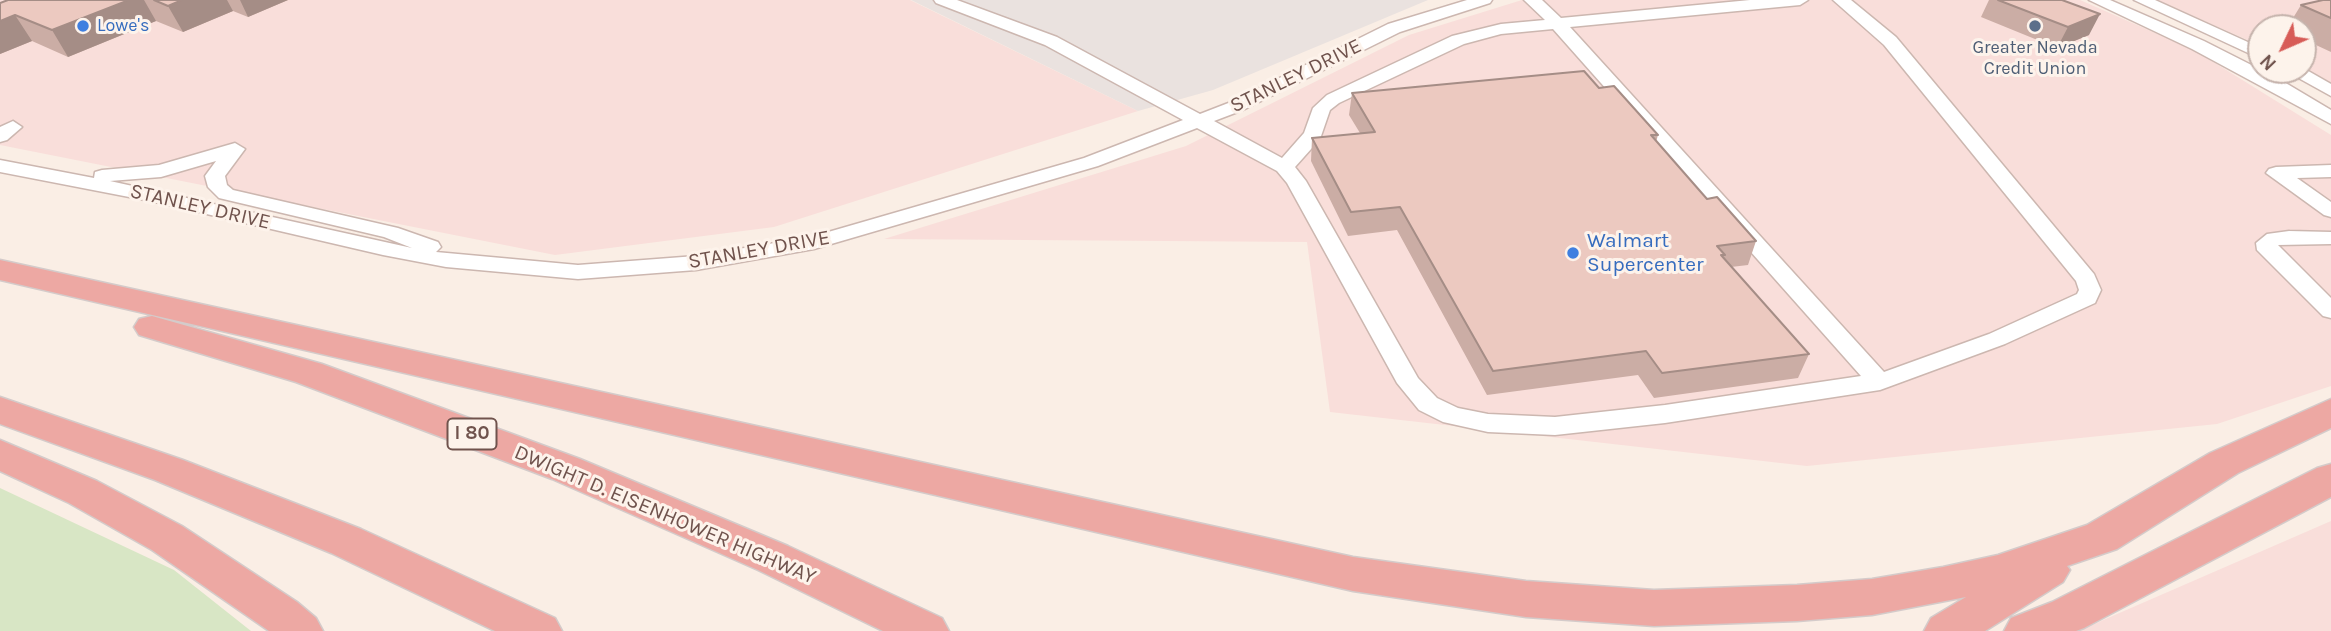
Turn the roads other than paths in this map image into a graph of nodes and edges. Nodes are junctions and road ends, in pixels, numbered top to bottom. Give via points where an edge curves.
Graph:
1 (942, 0) edge
2 (1485, 0) edge
3 (1532, 0) edge
4 (1800, 0) edge
5 (1841, 0) edge
6 (2097, 0) edge
7 (2142, 0) edge
8 (2185, 2) dead end
9 (2166, 10) junction
10 (1558, 25) junction
11 (2247, 48) edge
12 (2331, 118) edge
13 (1201, 121) junction
14 (0, 166) edge
15 (1284, 167) junction
16 (2331, 171) edge
17 (58, 177) junction
18 (2331, 211) edge
19 (2331, 238) edge
20 (481, 265) junction
21 (0, 270) edge
22 (0, 284) edge
23 (2331, 311) edge
24 (1880, 382) junction
25 (0, 410) edge
26 (2331, 412) edge
27 (0, 454) edge
28 (2331, 479) edge
29 (2102, 537) junction
30 (1668, 620) edge
31 (2057, 623) edge
32 (300, 631) edge
33 (539, 631) edge
34 (926, 631) edge
35 (1947, 631) edge
36 (2027, 631) edge

1 - 13 street via 1051,41
2 - 13 street, STANLEY DRIVE via 1379,34
3 - 10 street
4 - 10 street
5 - 24 street via 1890,41 2090,290 2077,304
6 - 12 street via 2208,50
7 - 9 street
8 - 9 street
9 - 11 street
10 - 15 street via 1501,29 1458,40 1333,100 1322,108 1313,135
10 - 24 street
13 - 15 street
13 - 20 street, STANLEY DRIVE via 1091,162 814,243 695,263 578,272
14 - 17 street, STANLEY DRIVE
15 - 24 street via 1409,383 1428,404 1452,416 1555,426
16 - 18 street via 2276,173
17 - 20 street, STANLEY DRIVE via 383,249
17 - 20 street via 143,174 235,149 215,176 226,194 391,233
19 - 23 street via 2274,238 2267,243 2268,250
21 - 30 highway via 1353,574
22 - 34 highway, DWIGHT D. EISENHOWER HIGHWAY / I 80 via 309,373 554,464 773,558
25 - 33 highway via 169,470 346,541
26 - 29 highway via 2214,469
27 - 32 highway via 167,538
28 - 31 highway
29 - 30 highway via 1943,585
29 - 35 highway
31 - 36 highway

